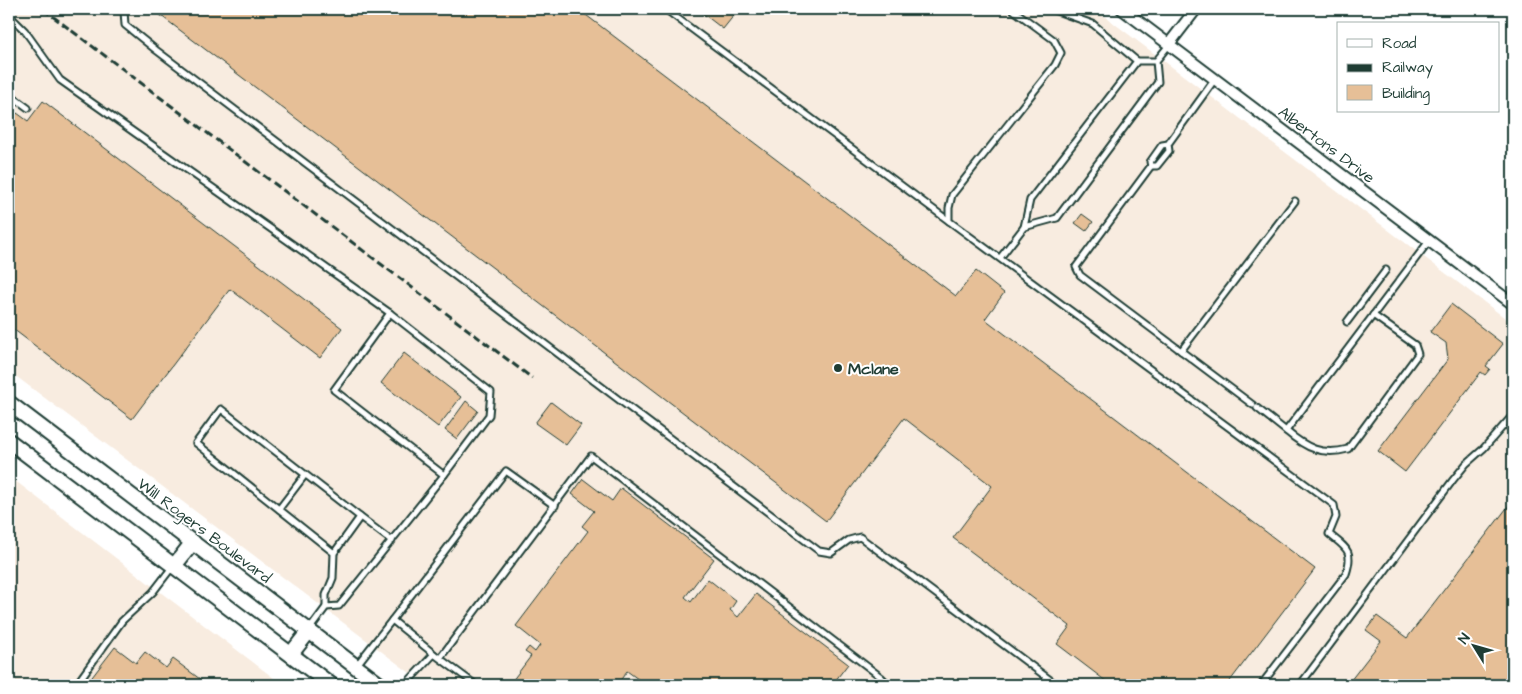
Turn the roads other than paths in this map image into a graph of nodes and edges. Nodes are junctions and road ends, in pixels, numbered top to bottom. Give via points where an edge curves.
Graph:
1 (125, 9) edge
2 (665, 9) edge
3 (1012, 9) edge
4 (1051, 9) edge
5 (1122, 9) edge
6 (1196, 9) edge
7 (9, 15) edge
8 (1170, 44) junction
9 (1137, 61) junction
10 (1156, 61) junction
11 (1215, 79) junction
12 (9, 94) edge
13 (28, 108) dead end
14 (1168, 144) junction
15 (1151, 166) junction
16 (1295, 202) dead end
17 (949, 221) junction
18 (1024, 227) junction
19 (1429, 240) junction
20 (1000, 258) junction
21 (1386, 270) dead end
22 (1513, 304) edge
23 (390, 314) junction
24 (1373, 315) junction
25 (1347, 322) dead end
26 (1181, 351) junction
27 (9, 403) edge
28 (1513, 416) edge
29 (1286, 431) junction
30 (9, 441) edge
31 (305, 474) junction
32 (444, 475) junction
33 (554, 506) junction
34 (279, 509) junction
35 (360, 517) junction
36 (392, 541) junction
37 (193, 542) junction
38 (334, 553) junction
39 (174, 566) junction
40 (326, 607) junction
41 (392, 620) junction
42 (309, 631) junction
43 (291, 654) junction
44 (434, 654) junction
45 (440, 658) junction
46 (356, 667) junction
47 (76, 685) edge
48 (332, 685) edge
49 (380, 685) edge
50 (405, 685) edge
51 (476, 685) edge
52 (889, 685) edge
53 (1057, 685) edge
54 (1261, 685) edge
55 (1300, 685) edge

1 - 53 lane via 126,25 156,50 819,551 831,553 849,540 860,537
2 - 17 lane
3 - 17 lane via 1054,40 1061,52 1055,65 952,195
4 - 9 lane via 1093,24
5 - 8 street, Albertons Drive
6 - 8 street
7 - 23 lane via 25,31 60,80
8 - 10 lane
8 - 11 street, Albertons Drive
9 - 10 lane
9 - 18 lane via 1030,200
10 - 18 lane via 1158,82 1057,218
11 - 14 lane
11 - 19 street, Albertons Drive
12 - 13 lane
14 - 15 lane via 1162,145 1150,162
14 - 15 lane via 1169,151 1157,166
15 - 26 lane via 1076,268 1080,275
16 - 26 lane
17 - 20 lane
18 - 20 lane
19 - 22 street, Albertons Drive
19 - 24 lane
20 - 54 lane via 1334,505 1336,517 1329,534 1347,548 1350,561 1346,574
21 - 25 lane
23 - 32 lane via 491,392 489,414
23 - 32 lane via 334,390
24 - 29 lane
24 - 29 lane via 1415,345 1418,354 1348,449 1319,451
26 - 29 lane
27 - 37 main road, Will Rogers Boulevard
28 - 55 lane via 1453,480
30 - 39 main road
31 - 34 lane
31 - 34 lane via 221,409 196,443
31 - 35 lane
32 - 36 lane
33 - 41 lane via 506,471
33 - 45 lane
33 - 52 lane via 592,456
34 - 38 lane
35 - 36 lane
35 - 38 lane
36 - 40 lane via 339,606
37 - 39 main road
37 - 42 main road, Will Rogers Boulevard
38 - 40 lane via 333,578 326,595
39 - 43 main road
39 - 47 lane via 153,592 122,621
40 - 42 lane
41 - 44 lane
41 - 46 lane
42 - 43 main road
42 - 46 main road, Will Rogers Boulevard
43 - 48 main road
44 - 45 lane
44 - 50 lane
45 - 51 lane
46 - 49 main road, Will Rogers Boulevard

